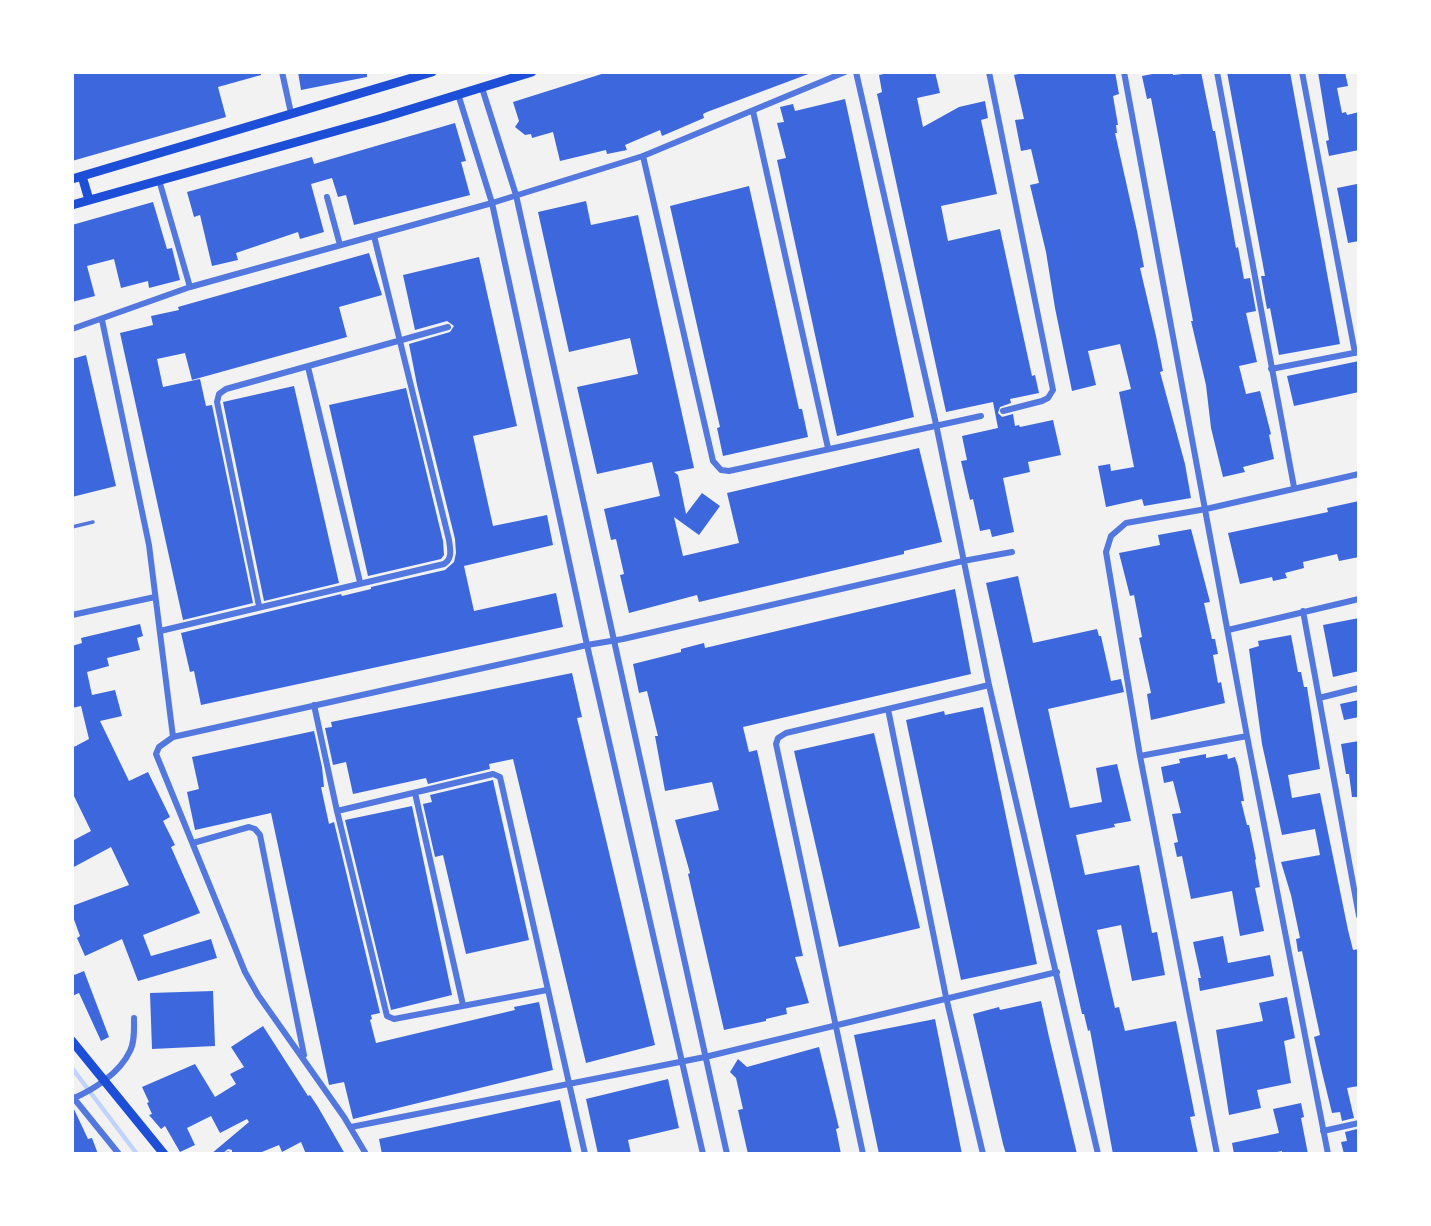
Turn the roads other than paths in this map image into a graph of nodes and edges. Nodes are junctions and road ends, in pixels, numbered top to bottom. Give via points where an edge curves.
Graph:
1 (282, 72) edge
2 (393, 72) edge
3 (432, 72) edge
4 (532, 72) edge
5 (845, 72) edge
6 (856, 72) edge
7 (989, 72) edge
8 (1124, 72) edge
9 (1217, 72) edge
10 (1302, 72) edge
11 (396, 82) junction
12 (482, 88) junction
13 (458, 94) junction
14 (753, 111) junction
15 (291, 113) junction
16 (643, 156) junction
17 (82, 176) junction
18 (72, 179) edge
19 (159, 180) junction
20 (516, 195) junction
21 (327, 197) dead end
22 (89, 200) junction
23 (492, 203) junction
24 (72, 205) edge
25 (374, 236) junction
26 (341, 245) junction
27 (190, 287) junction
28 (102, 320) junction
29 (448, 327) dead end
30 (72, 329) edge
31 (401, 340) junction
32 (1357, 352) edge
33 (308, 367) junction
34 (1271, 369) junction
35 (1003, 411) dead end
36 (981, 416) dead end
37 (936, 424) junction
38 (828, 448) junction
39 (1359, 474) edge
40 (1294, 487) dead end
41 (1206, 509) junction
42 (93, 522) dead end
43 (72, 527) edge
44 (1012, 552) dead end
45 (963, 561) junction
46 (360, 582) junction
47 (156, 597) junction
48 (1359, 599) edge
49 (259, 606) junction
50 (1303, 611) junction
51 (72, 615) edge
52 (1228, 630) junction
53 (160, 631) junction
54 (614, 641) junction
55 (587, 645) junction
56 (989, 685) junction
57 (1359, 688) edge
58 (1319, 698) junction
59 (314, 705) junction
60 (888, 709) junction
61 (1247, 736) junction
62 (173, 737) junction
63 (1140, 756) junction
64 (415, 793) junction
65 (337, 811) junction
66 (193, 842) junction
67 (1359, 916) edge
68 (1057, 972) junction
69 (547, 990) junction
70 (946, 997) junction
71 (463, 1005) junction
72 (134, 1018) dead end
73 (836, 1027) junction
74 (72, 1041) edge
75 (705, 1057) junction
76 (304, 1058) junction
77 (682, 1061) junction
78 (105, 1079) junction
79 (569, 1085) junction
80 (72, 1098) edge
81 (1359, 1123) edge
82 (351, 1127) junction
83 (1323, 1130) junction
84 (119, 1154) edge
85 (164, 1154) edge
86 (366, 1154) edge
87 (585, 1154) edge
88 (703, 1154) edge
89 (727, 1154) edge
90 (863, 1154) edge
91 (983, 1154) edge
92 (1097, 1154) edge
93 (1217, 1154) edge
94 (1328, 1154) edge

1 - 15 street
2 - 11 street
3 - 11 main road
4 - 12 main road
5 - 14 street
6 - 37 street
7 - 35 street via 1053,390 1042,401
8 - 41 street
9 - 34 street
10 - 32 street
11 - 15 main road
12 - 13 main road
12 - 20 street
13 - 19 main road
13 - 23 street
14 - 16 street
14 - 38 street
15 - 17 main road
16 - 20 street
16 - 38 street via 715,465 729,471
17 - 18 main road
17 - 22 main road
19 - 22 main road
19 - 27 street
20 - 23 street
20 - 54 street
21 - 26 street
22 - 24 main road
23 - 25 street
23 - 55 street
25 - 26 street
25 - 31 street
26 - 27 street
27 - 28 street
28 - 30 street
28 - 47 street
29 - 31 street
31 - 33 street
31 - 46 street via 451,554 444,564
32 - 34 street
33 - 46 street
33 - 49 street via 226,389 218,397
34 - 40 street
36 - 37 street
37 - 38 street
37 - 45 street
39 - 41 street
41 - 52 street
41 - 63 street via 1126,523 1108,542
42 - 43 lane
44 - 45 street
45 - 54 street
45 - 56 street
46 - 49 street
47 - 51 street
47 - 53 street
48 - 50 street
49 - 53 street
50 - 52 street
50 - 58 street
52 - 61 street
53 - 62 street
54 - 55 street
54 - 75 street
55 - 59 street
55 - 77 street
56 - 60 street
56 - 68 street
57 - 58 street
58 - 67 street
59 - 62 street
59 - 65 street
60 - 70 street
60 - 73 street via 786,733 776,744
61 - 63 street
61 - 83 street
62 - 66 street via 156,754
63 - 93 street
64 - 65 street
64 - 69 street via 493,774 502,780
64 - 71 street
65 - 71 street via 387,1016 394,1019
66 - 76 street via 245,972
66 - 76 street via 249,827 260,835
68 - 70 street
68 - 92 street
69 - 71 street
69 - 79 street
70 - 73 street
70 - 91 street
72 - 78 street via 130,1053
73 - 75 street
73 - 90 street
74 - 78 main road
75 - 77 street
75 - 89 street
76 - 82 street
77 - 79 street
77 - 88 street
78 - 80 street
78 - 85 main road
79 - 82 street
79 - 87 street
80 - 84 street
81 - 83 street
82 - 86 street
83 - 94 street

